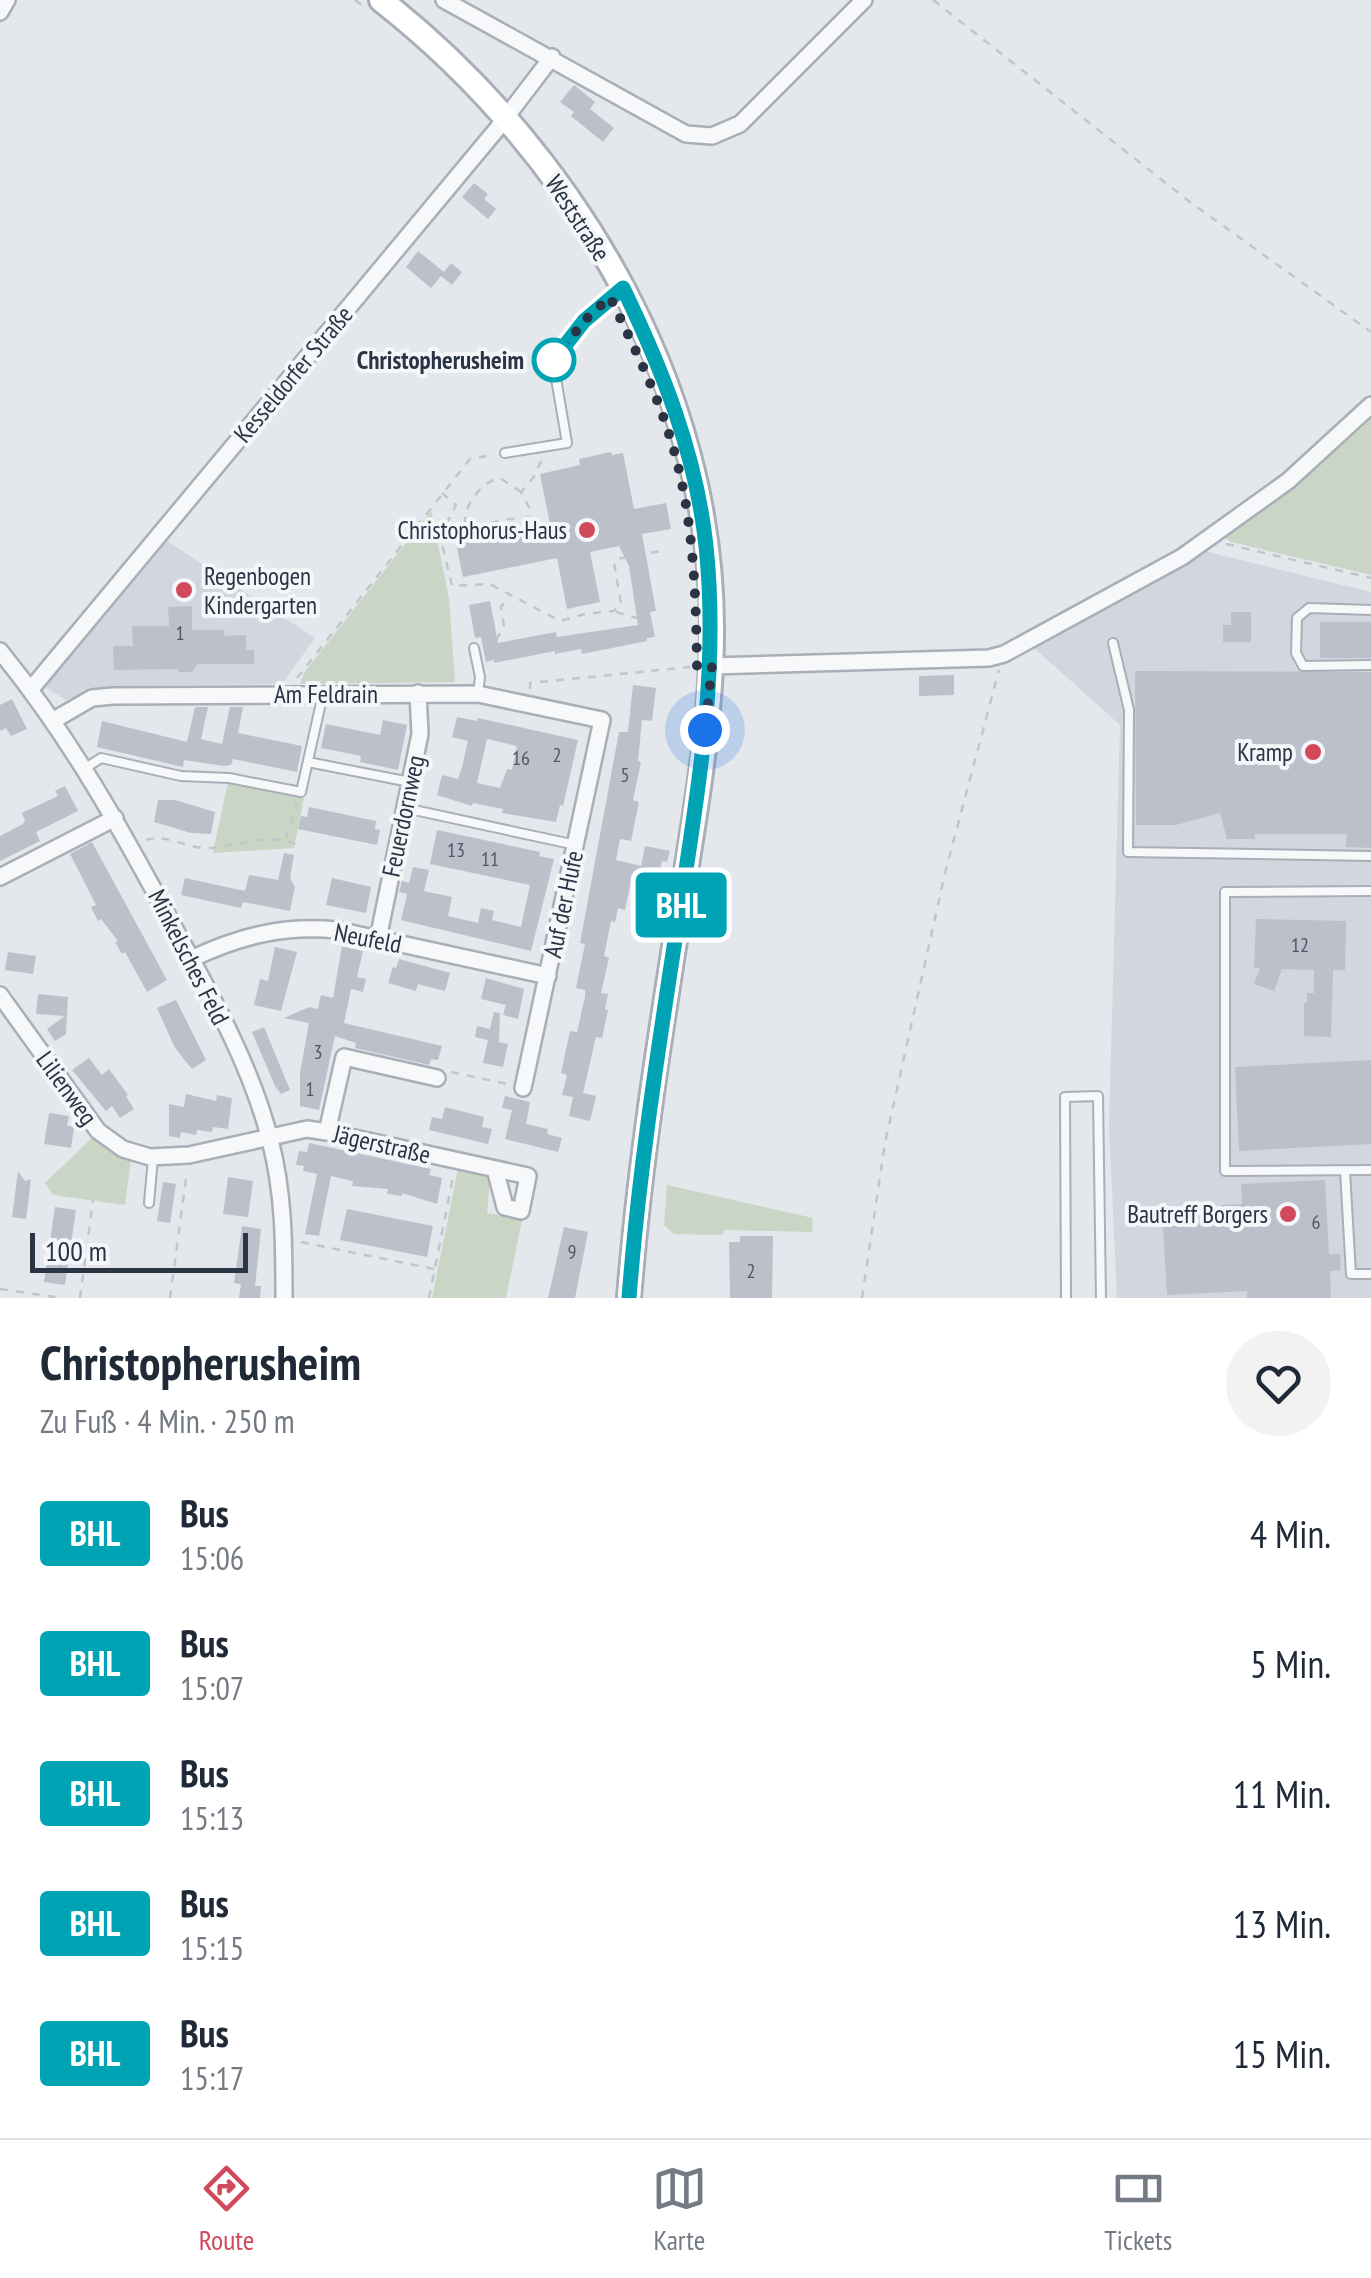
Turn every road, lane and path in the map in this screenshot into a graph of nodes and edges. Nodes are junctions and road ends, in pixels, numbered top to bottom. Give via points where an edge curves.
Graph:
1 (7, 0) edge
2 (356, 0) edge
3 (444, 0) edge
4 (864, 0) edge
5 (932, 0) edge
6 (386, 5) edge
7 (0, 12) edge
8 (552, 57) junction
9 (505, 116) junction
10 (623, 288) junction
11 (1371, 332) edge
12 (553, 361) joint
13 (1371, 405) edge
14 (506, 453) joint
15 (550, 456) dead end
16 (520, 492) junction
17 (442, 493) junction
18 (1211, 537) junction
19 (661, 550) dead end
20 (1371, 578) edge
21 (509, 594) junction
22 (1371, 610) edge
23 (614, 612) junction
24 (636, 618) dead end
25 (496, 640) dead end
26 (1113, 643) dead end
27 (474, 648) dead end
28 (0, 651) edge
29 (1004, 654) junction
30 (1371, 664) edge
31 (712, 666) junction
32 (30, 689) junction
33 (418, 693) junction
34 (294, 694) junction
35 (324, 694) junction
36 (478, 694) junction
37 (528, 704) junction
38 (54, 720) junction
39 (602, 720) joint
40 (308, 762) junction
41 (84, 768) junction
42 (410, 782) junction
43 (301, 792) junction
44 (405, 808) junction
45 (115, 818) junction
46 (286, 840) junction
47 (576, 845) junction
48 (296, 846) dead end
49 (131, 847) junction
50 (1371, 856) edge
51 (0, 877) edge
52 (1371, 891) edge
53 (378, 938) junction
54 (191, 959) junction
55 (548, 976) junction
56 (0, 995) edge
57 (437, 1078) joint
58 (523, 1088) joint
59 (327, 1132) junction
60 (270, 1138) junction
61 (189, 1155) junction
62 (153, 1157) junction
63 (456, 1161) junction
64 (495, 1169) dead end
65 (1345, 1170) junction
66 (1371, 1170) edge
67 (93, 1200) dead end
68 (149, 1203) dead end
69 (284, 1239) junction
70 (434, 1269) junction
71 (1371, 1274) edge
72 (0, 1288) edge
73 (62, 1298) edge
74 (80, 1298) edge
75 (170, 1298) edge
76 (284, 1298) edge
77 (428, 1298) edge
78 (629, 1298) edge
79 (862, 1298) edge
80 (1066, 1298) edge
81 (1101, 1298) edge

1 - 7 street
2 - 6 path
3 - 8 street
4 - 8 street via 740,124 712,136 686,134
5 - 11 path via 1190,202
6 - 9 main road, Weststraße
8 - 9 street, Kesseldorfer Straße
9 - 10 main road, Weststraße via 567,194
9 - 32 street, Kesseldorfer Straße
10 - 12 street via 584,321
10 - 31 main road, Weststraße via 675,408 696,486
12 - 14 lane via 568,443
13 - 18 street via 1288,481
14 - 17 path via 470,460
15 - 16 path
16 - 16 path via 530,509 527,519 478,527 465,522 486,482 500,478
17 - 21 path via 456,505 440,536 452,586 490,584
17 - 34 path via 296,679
18 - 20 path
18 - 29 street
19 - 23 path via 617,559 621,604
21 - 23 path via 560,621
21 - 25 path
22 - 30 lane via 1310,608 1297,618 1296,654 1303,666
23 - 24 path
26 - 50 lane via 1128,710 1128,852
27 - 36 lane
28 - 32 street, Minkelsches Feld
29 - 31 street
29 - 79 path via 945,872 886,1144
31 - 37 path via 530,683
31 - 78 main road, Weststraße via 637,1191
32 - 38 street, Minkelsches Feld
33 - 35 street, Am Feldrain
33 - 36 street, Am Feldrain
33 - 42 street, Feuerdornweg via 420,734
34 - 35 street, Am Feldrain
34 - 38 street, Am Feldrain via 92,698
35 - 40 lane
36 - 37 street, Am Feldrain
37 - 39 street, Am Feldrain
38 - 41 street, Minkelsches Feld
39 - 47 street, Auf der Hufe
40 - 42 lane
40 - 43 lane
41 - 43 lane via 101,758
41 - 45 street, Minkelsches Feld
42 - 44 street, Feuerdornweg
43 - 46 path
44 - 47 lane
44 - 53 street, Feuerdornweg
45 - 49 street, Minkelsches Feld
45 - 51 street
46 - 48 path
46 - 49 path via 210,848 156,836
47 - 55 street, Auf der Hufe
49 - 54 street, Minkelsches Feld
52 - 65 lane via 1226,892 1225,1171
53 - 54 street, Neufeld via 311,928 268,930
53 - 55 street, Neufeld
54 - 60 street, Minkelsches Feld via 238,1052
55 - 58 street, Auf der Hufe
56 - 62 street, Lilienweg via 98,1131 123,1149
57 - 58 path via 444,1071
57 - 59 street via 344,1057
59 - 60 street, Jägerstraße via 307,1129
59 - 63 street, Jägerstraße
60 - 61 street, Lilienweg
60 - 69 street, Minkelsches Feld
61 - 62 street, Lilienweg
61 - 75 path
62 - 68 lane
63 - 64 street, Jägerstraße
63 - 70 path
65 - 66 lane
65 - 71 lane via 1351,1274
67 - 74 path
69 - 70 path
69 - 76 street, Minkelsches Feld
70 - 77 path
72 - 73 path
80 - 81 lane via 1065,1097 1098,1096

